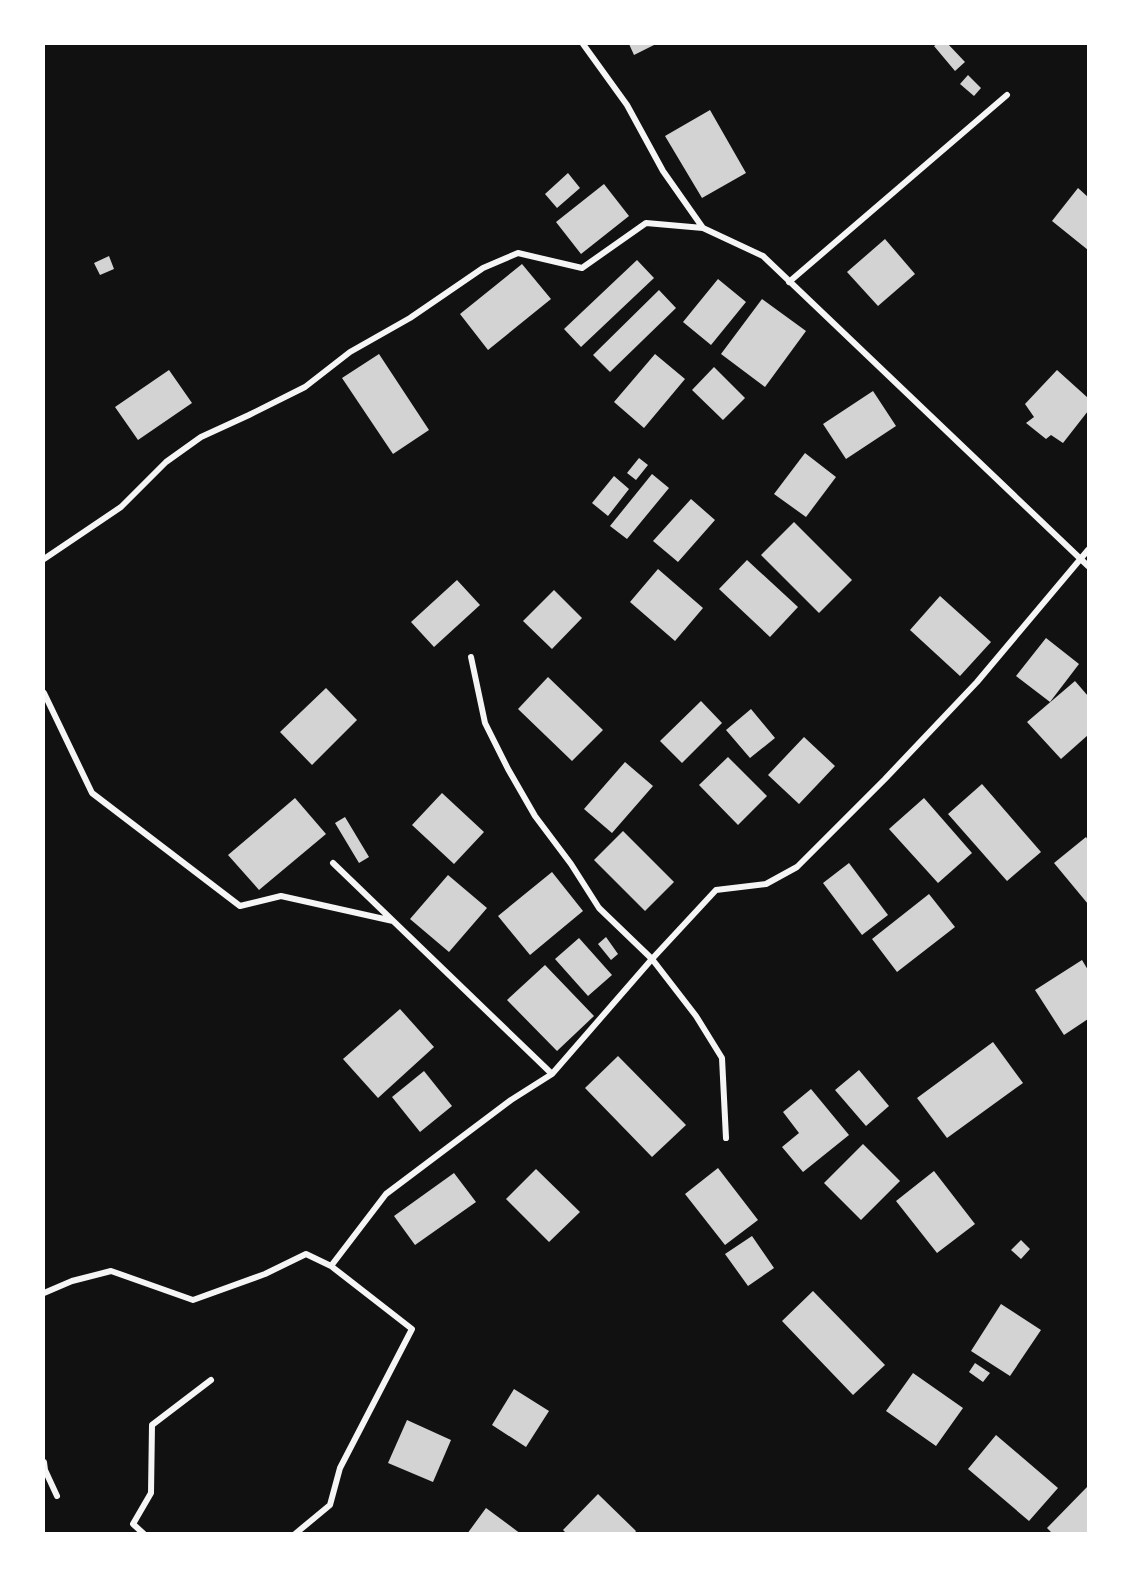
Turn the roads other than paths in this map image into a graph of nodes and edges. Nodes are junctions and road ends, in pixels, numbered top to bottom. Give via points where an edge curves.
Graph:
1 (583, 44) edge
2 (1007, 95) dead end
3 (703, 228) junction
4 (789, 282) junction
5 (1089, 550) edge
6 (44, 559) edge
7 (1080, 559) junction
8 (1089, 566) edge
9 (471, 657) dead end
10 (44, 693) edge
11 (333, 863) dead end
12 (393, 921) junction
13 (651, 959) junction
14 (552, 1074) junction
15 (726, 1138) dead end
16 (331, 1266) junction
17 (44, 1293) edge
18 (211, 1380) dead end
19 (44, 1462) edge
20 (57, 1496) dead end
21 (144, 1533) edge
22 (295, 1533) edge

1 - 3 street via 627,105 663,171
2 - 4 street
3 - 4 street via 763,256
3 - 6 street via 646,223 582,268 518,252 483,268 410,318 350,352 305,387 201,437 166,462 121,507
4 - 7 street
5 - 7 street
7 - 8 street
7 - 13 street via 977,682 797,867 765,884 716,890
9 - 13 street via 485,723 535,816 599,908
10 - 12 street via 92,793 240,906 280,896
11 - 12 street
12 - 14 street
13 - 14 street
13 - 15 street via 696,1016 722,1058
14 - 16 street via 386,1194
16 - 17 street via 306,1254 265,1274 193,1300 111,1271
16 - 22 street via 412,1329 340,1468 330,1504
18 - 21 street via 152,1425 151,1493 133,1524
19 - 20 street

